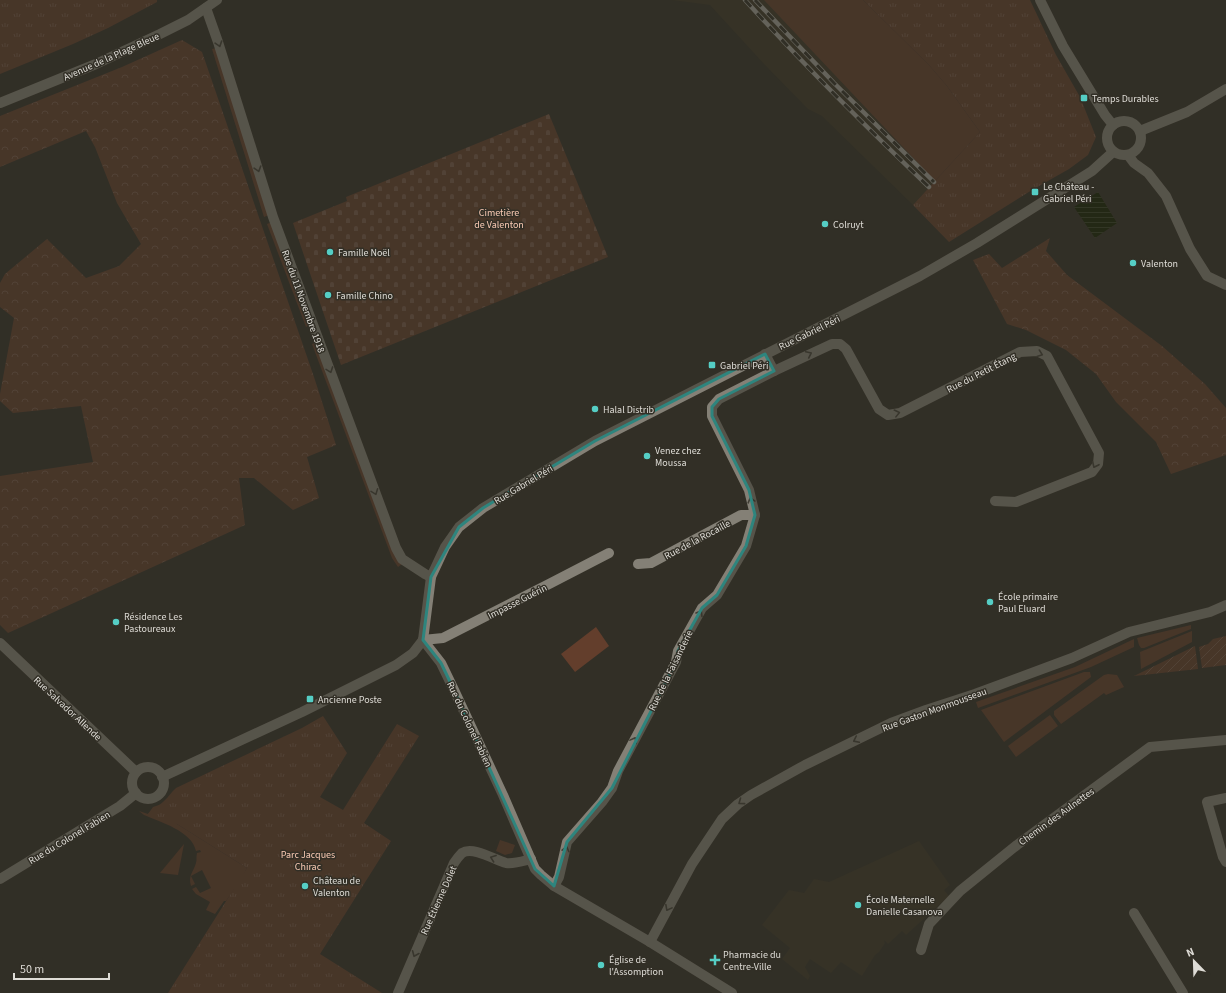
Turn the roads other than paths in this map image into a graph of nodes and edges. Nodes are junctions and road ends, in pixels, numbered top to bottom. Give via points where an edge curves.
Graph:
1 (217, 0) edge
2 (1040, 0) edge
3 (206, 8) junction
4 (1226, 89) edge
5 (0, 103) edge
6 (1113, 125) junction
7 (1140, 131) junction
8 (1113, 152) junction
9 (1128, 155) junction
10 (1226, 285) edge
11 (765, 354) junction
12 (774, 371) junction
13 (995, 501) dead end
14 (755, 515) junction
15 (609, 553) dead end
16 (638, 564) dead end
17 (431, 577) junction
18 (1226, 605) edge
19 (423, 640) junction
20 (0, 643) edge
21 (1226, 740) edge
22 (136, 772) junction
23 (162, 777) junction
24 (136, 793) junction
25 (1226, 798) edge
26 (1223, 849) edge
27 (531, 859) junction
28 (1226, 862) edge
29 (0, 879) edge
30 (554, 886) junction
31 (1134, 913) dead end
32 (650, 942) junction
33 (921, 950) dead end
34 (398, 993) edge
35 (732, 993) edge
36 (1183, 993) edge

1 - 3 street, Avenue de la Plage Bleue
2 - 6 street via 1063,46
3 - 5 street, Avenue de la Plage Bleue via 188,20 96,64
3 -> 17 street, Rue du 11 Novembre 1918 via 273,217 396,548 402,559
4 - 7 street via 1187,112
6 - 7 street via 1131,122
6 - 8 street via 1107,135 1109,147
7 - 9 street via 1141,143 1134,153
8 - 9 street
8 - 11 street, Rue Gabriel Péri via 1092,171 977,243 920,276
9 - 10 street via 1148,173 1166,196 1190,249 1207,276
11 - 12 street
11 - 17 street, Rue Gabriel Péri via 596,441 483,508 459,527
12 -> 13 street, Rue du Petit Étang via 832,344 840,344 846,349 879,409 888,415 900,413 1020,352 1037,351 1048,356 1099,453 1098,464 1092,472 1016,502
14 -> 12 street, Rue de la Faisanderie via 749,490 712,416 712,407 719,399
14 - 16 street, Rue de la Rocaille via 741,515 651,563
30 -> 14 street, Rue de la Faisanderie via 559,877 567,842 612,788 618,771 676,662 678,651 702,608 717,595 746,546
15 - 19 street, Impasse Guérin via 443,638
17 - 19 street, Rue Gabriel Péri
18 -> 32 street, Rue Gaston Monmousseau via 1210,612 1129,632 1072,658 890,723 751,795 722,819 692,864
19 - 23 street via 413,653 390,668
19 - 27 street, Rue du Colonel Fabien via 441,663
20 - 22 street, Rue Salvador Allende
21 - 33 street, Chemin des Aulnettes via 1150,747 1017,845 960,891 929,924
22 - 23 street via 151,767
22 - 24 street via 132,782
23 - 24 street via 163,788 156,796 146,798
24 - 29 street, Rue du Colonel Fabien via 120,806
25 - 26 street via 1208,802
26 - 28 street
27 - 30 street, Rue du Colonel Fabien via 540,875
27 -> 34 street, Rue Étienne Dolet via 508,863 477,852 460,854
30 - 32 street, Rue du Colonel Fabien
31 - 36 street
32 - 35 street, Rue du Colonel Fabien

